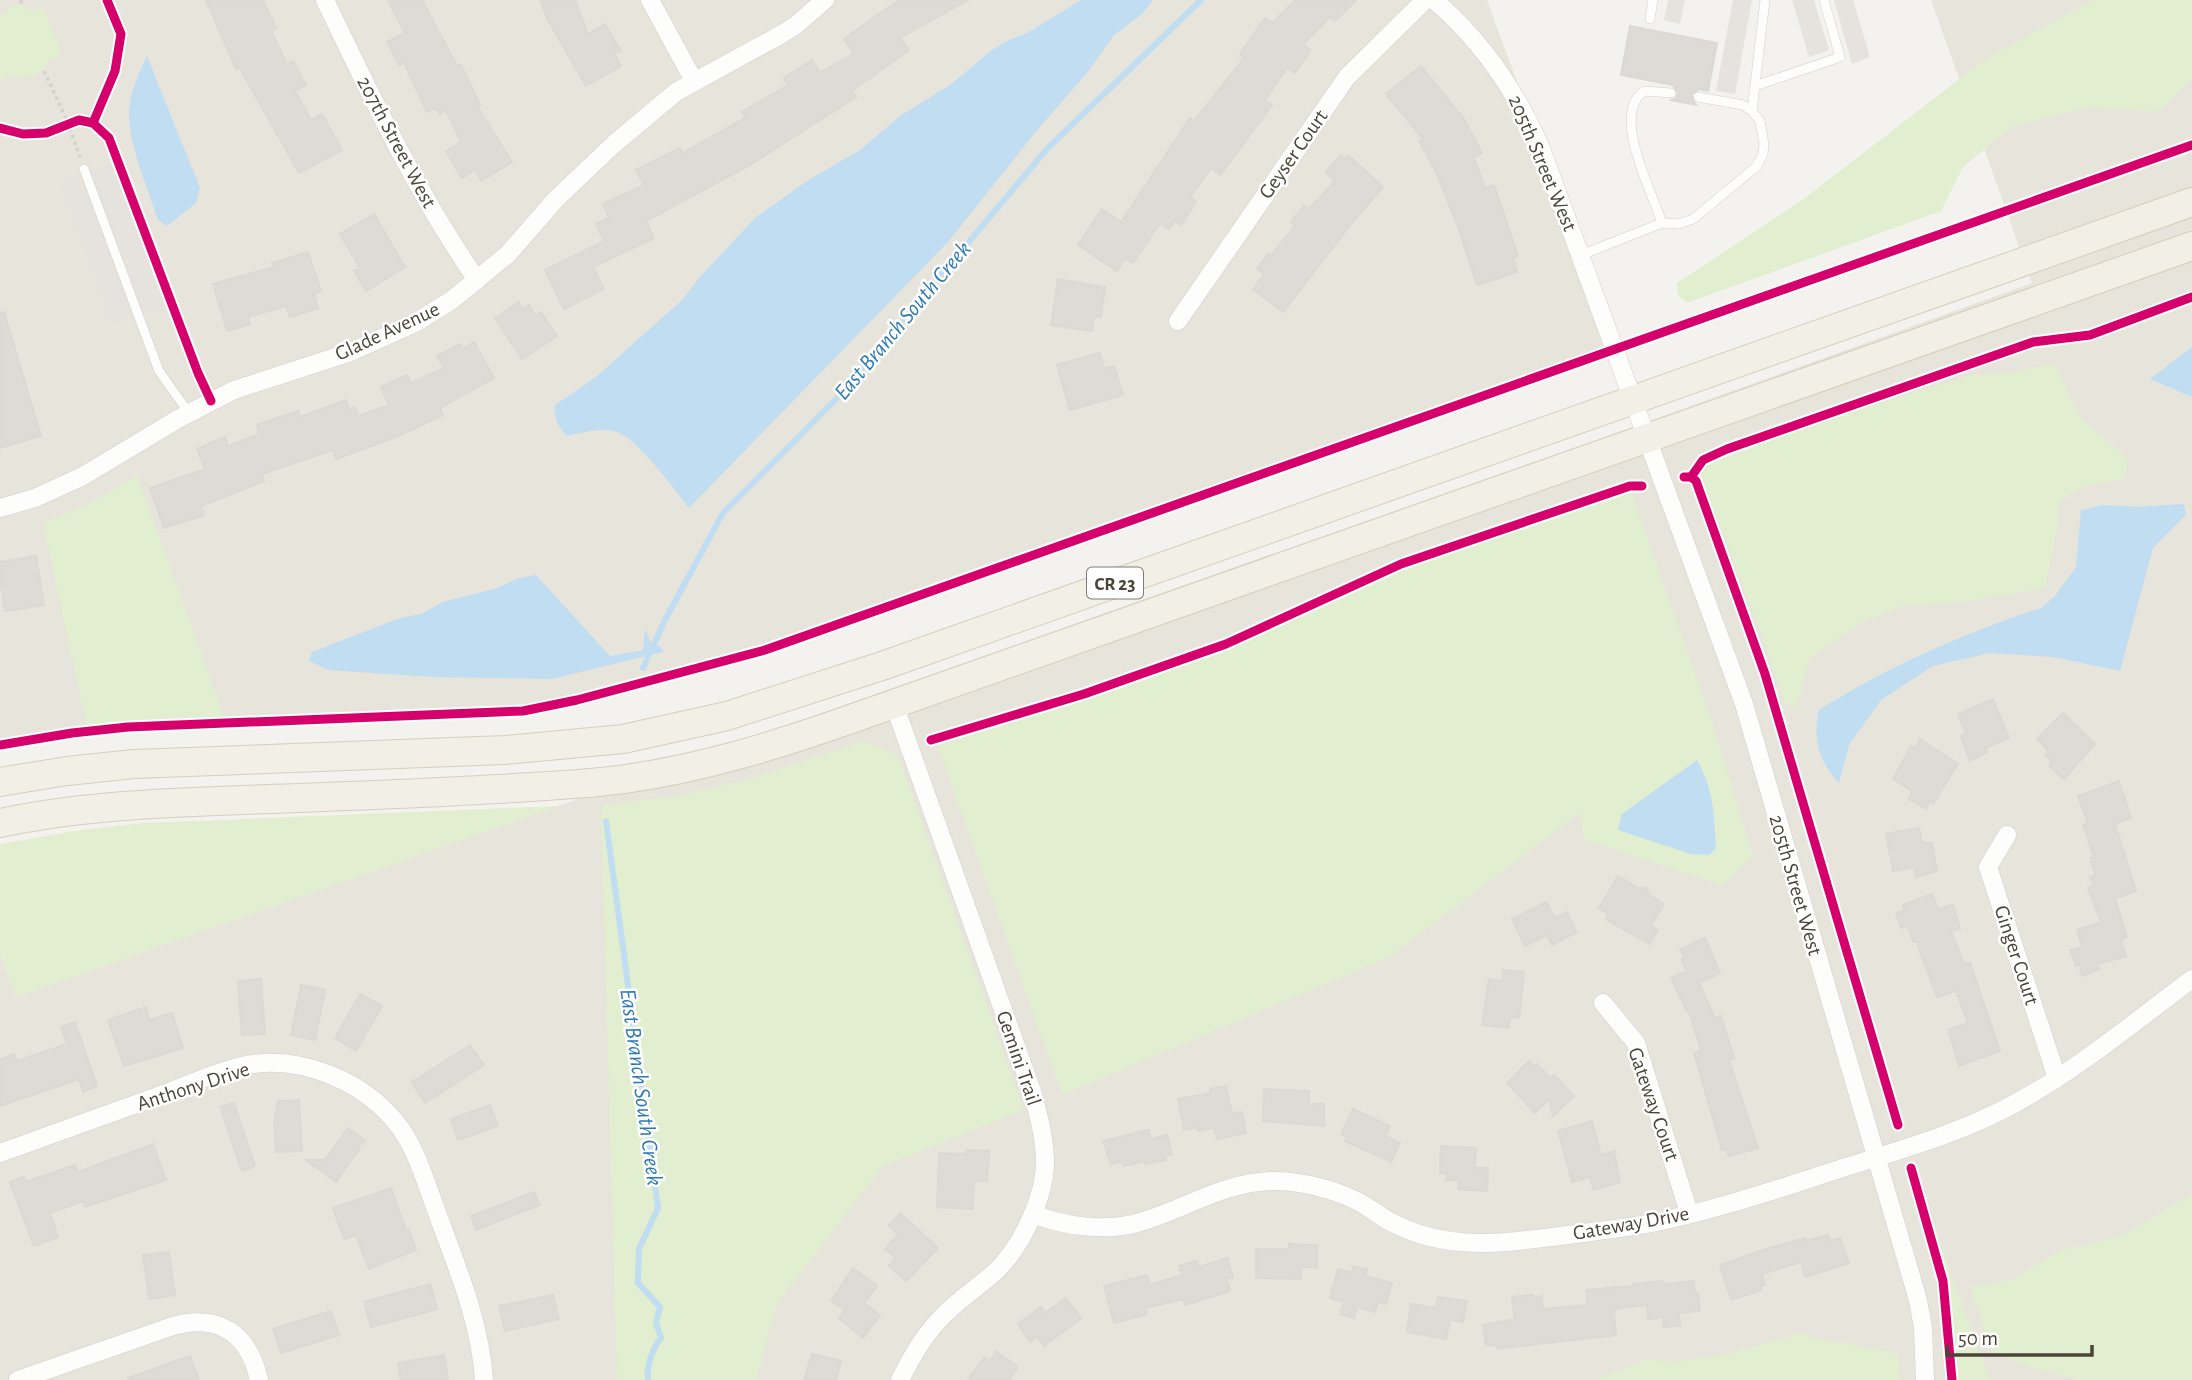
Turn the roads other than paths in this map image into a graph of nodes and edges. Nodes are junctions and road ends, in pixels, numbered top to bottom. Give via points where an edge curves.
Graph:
1 (325, 0) edge
2 (650, 0) edge
3 (825, 0) edge
4 (1425, 0) edge
5 (1434, 0) edge
6 (1653, 0) edge
7 (1765, 0) edge
8 (1824, 0) edge
9 (1650, 19) dead end
10 (695, 81) junction
11 (1755, 86) junction
12 (1671, 93) dead end
13 (1698, 97) dead end
14 (1752, 111) junction
15 (85, 169) road end
16 (2192, 202) edge
17 (1662, 223) junction
18 (2192, 246) edge
19 (1581, 255) junction
20 (477, 280) junction
21 (1178, 320) dead end
22 (1632, 399) junction
23 (189, 413) junction
24 (1646, 439) junction
25 (0, 508) edge
26 (894, 704) junction
27 (0, 782) edge
28 (0, 823) edge
29 (2007, 835) dead end
30 (2192, 979) edge
31 (1603, 1003) dead end
32 (2057, 1078) junction
33 (0, 1153) edge
34 (1875, 1159) junction
35 (1033, 1213) junction
36 (1689, 1213) junction
37 (18, 1380) edge
38 (259, 1380) edge
39 (484, 1380) edge
40 (901, 1380) edge
41 (1925, 1380) edge

1 - 20 street, 207th Street West via 403,161
2 - 10 street
3 - 10 street, Glade Avenue via 782,34
4 - 21 street, Geyser Court via 1347,77
5 - 19 street, 205th Street West via 1488,55 1515,94 1541,148
6 - 9 lane
7 - 11 lane
8 - 11 lane via 1840,57
10 - 20 street, Glade Avenue via 614,144
11 - 14 lane
12 - 17 lane via 1644,91 1634,103 1632,117 1634,144
13 - 14 lane via 1743,105
14 - 17 lane via 1760,121 1764,144 1756,167 1693,219
15 - 23 lane via 159,371
16 - 22 main road, CR 23
17 - 19 lane
18 - 24 main road, CR 23
19 - 22 street, 205th Street West
20 - 23 street, Glade Avenue via 415,323 348,353 233,390
22 - 24 street, 205th Street West
22 - 27 main road, CR 23 via 882,666 679,729 550,747 134,764
23 - 25 street, Glade Avenue via 72,482
24 - 26 main road, CR 23
24 - 34 street, 205th Street West via 1744,704
26 - 28 main road, CR 23 via 755,751 627,779 163,803 93,808
26 - 35 street, Gemini Trail via 1038,1110 1045,1161
29 - 32 street, Ginger Court via 1988,867
30 - 32 street, Gateway Drive
31 - 36 street, Gateway Court via 1636,1043
32 - 34 street, Gateway Drive via 1996,1114
33 - 39 street, Anthony Drive via 246,1065 295,1065 337,1077 381,1106 402,1130 417,1159 472,1308
34 - 36 street, Gateway Drive
34 - 41 street, 205th Street West via 1918,1300
35 - 36 street, Gateway Drive via 1053,1222 1134,1224 1209,1194 1272,1181 1340,1194 1400,1226 1464,1242 1595,1232
35 - 40 street, Gemini Trail via 1006,1260 929,1332
37 - 38 street via 173,1326 200,1321 224,1328 240,1340

